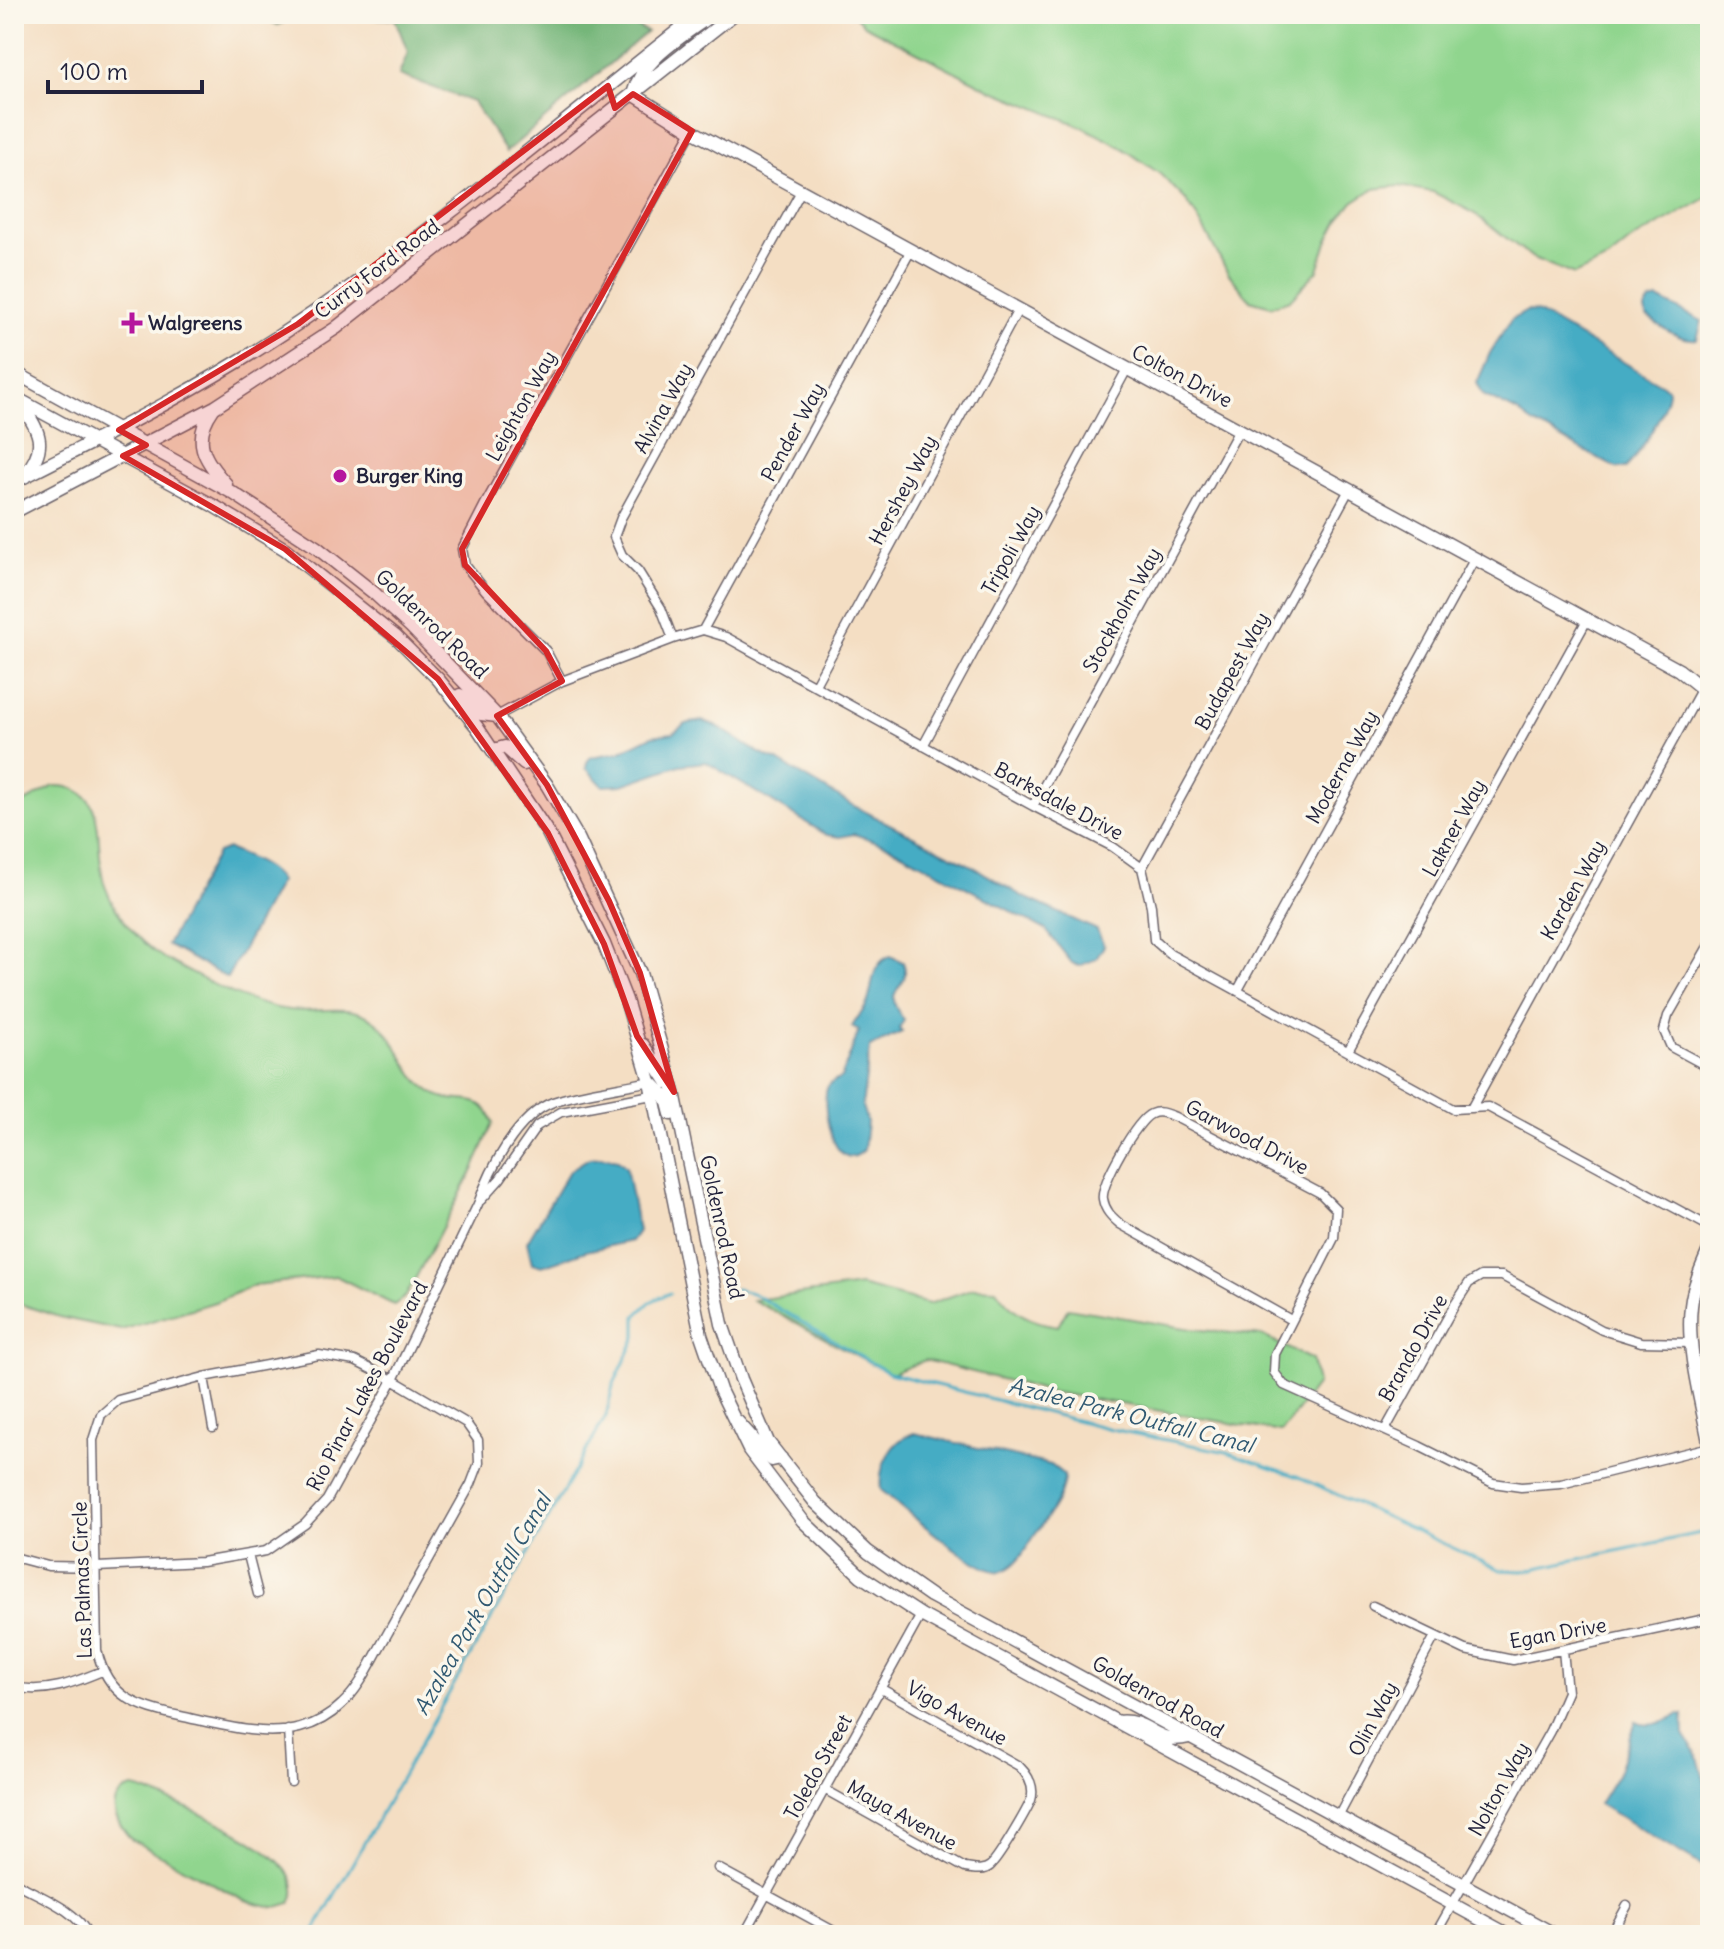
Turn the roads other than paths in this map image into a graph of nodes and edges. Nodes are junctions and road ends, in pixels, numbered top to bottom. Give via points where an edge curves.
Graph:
1 (699, 14) edge
2 (712, 14) edge
3 (734, 14) edge
4 (608, 86) junction
5 (633, 94) junction
6 (692, 131) junction
7 (801, 191) junction
8 (454, 236) junction
9 (911, 250) junction
10 (1018, 310) junction
11 (1127, 369) junction
12 (14, 372) edge
13 (15, 398) edge
14 (215, 407) junction
15 (119, 430) junction
16 (1239, 430) junction
17 (96, 441) junction
18 (146, 445) junction
19 (123, 456) junction
20 (17, 481) edge
21 (1349, 490) junction
22 (233, 493) junction
23 (14, 512) edge
24 (1475, 558) junction
25 (1587, 620) junction
26 (703, 630) junction
27 (673, 639) junction
28 (438, 679) junction
29 (562, 681) junction
30 (815, 685) junction
31 (1706, 691) edge
32 (497, 716) junction
33 (923, 746) junction
34 (493, 750) junction
35 (547, 785) junction
36 (1033, 806) junction
37 (1142, 868) junction
38 (1710, 943) edge
39 (1238, 990) junction
40 (637, 1036) junction
41 (1348, 1051) junction
42 (1710, 1068) edge
43 (650, 1081) junction
44 (674, 1092) junction
45 (652, 1095) junction
46 (1472, 1107) junction
47 (682, 1138) junction
48 (478, 1204) junction
49 (1710, 1227) edge
50 (1710, 1248) edge
51 (1291, 1320) junction
52 (1691, 1343) junction
53 (204, 1377) junction
54 (393, 1380) junction
55 (732, 1416) junction
56 (213, 1428) dead end
57 (1385, 1430) junction
58 (1710, 1447) edge
59 (781, 1458) junction
60 (248, 1555) junction
61 (14, 1557) edge
62 (97, 1567) junction
63 (258, 1594) dead end
64 (1373, 1606) dead end
65 (921, 1615) junction
66 (1710, 1618) edge
67 (1435, 1636) junction
68 (1563, 1650) junction
69 (102, 1671) junction
70 (14, 1687) edge
71 (880, 1688) junction
72 (1117, 1722) junction
73 (288, 1730) junction
74 (1189, 1737) junction
75 (291, 1782) dead end
76 (824, 1789) junction
77 (1338, 1817) junction
78 (718, 1868) dead end
79 (965, 1868) joint
80 (14, 1882) edge
81 (1465, 1886) junction
82 (766, 1893) junction
83 (1453, 1904) junction
84 (1627, 1906) dead end
85 (88, 1935) edge
86 (744, 1935) edge
87 (841, 1935) edge
88 (1435, 1935) edge
89 (1509, 1935) edge
90 (1556, 1935) edge
91 (1611, 1935) edge

1 - 4 main road, Curry Ford Road
2 - 5 main road via 645,68
3 - 5 main road, Curry Ford Road
4 - 8 main road via 608,103 468,215
4 - 15 main road, Curry Ford Road via 298,324
5 - 6 main road, Colton Drive
5 - 8 main road, Curry Ford Road
6 - 7 main road, Colton Drive
6 - 29 street, Leighton Way via 462,549 465,565 546,651
7 - 9 main road, Colton Drive
7 - 27 street, Alvina Way via 614,537 661,608
8 - 14 main road, Curry Ford Road via 336,328
9 - 10 main road, Colton Drive
9 - 26 street, Pender Way
10 - 11 main road, Colton Drive
10 - 30 street, Hershey Way
11 - 16 main road, Colton Drive
11 - 33 street, Tripoli Way
12 - 15 main road, Goldenrod Road
13 - 17 main road, Goldenrod Road
13 - 20 main road via 39,435 39,453
14 - 18 main road, Curry Ford Road
14 - 22 main road via 207,418 202,448 208,464
15 - 17 main road, Curry Ford Road
15 - 18 main road, Goldenrod Road
16 - 21 main road, Colton Drive
16 - 36 street, Stockholm Way
17 - 19 main road, Goldenrod Road
17 - 20 main road, Curry Ford Road
18 - 19 main road, Curry Ford Road
18 - 22 main road, Goldenrod Road
19 - 23 main road, Curry Ford Road
19 - 28 main road, Goldenrod Road via 285,549 385,627
21 - 24 main road, Colton Drive
21 - 37 street, Budapest Way
22 - 32 main road, Goldenrod Road via 374,593
24 - 25 main road, Colton Drive
24 - 39 street, Moderna Way
25 - 31 main road, Colton Drive via 1679,670
25 - 41 street, Lakner Way
26 - 27 street
26 - 30 street, Barksdale Drive
27 - 29 street
28 - 32 main road via 481,714
28 - 34 main road, Goldenrod Road
29 - 32 street
30 - 33 street, Barksdale Drive
31 - 46 street, Karden Way
32 - 35 main road, Goldenrod Road
33 - 36 street, Barksdale Drive
34 - 35 main road via 505,747
34 - 40 main road, Goldenrod Road via 548,833 598,932
35 - 44 main road, Goldenrod Road via 578,838 640,973
36 - 37 street, Barksdale Drive
37 - 39 street via 1154,940
38 - 42 street via 1664,1031 1671,1047
39 - 41 street
40 - 43 main road, Goldenrod Road
40 - 44 main road
41 - 46 street via 1453,1109
43 - 45 main road, Goldenrod Road
43 - 47 main road via 667,1099
43 - 48 street, Rio Pinar Lakes Boulevard via 552,1103 533,1116 489,1174
44 - 47 main road, Goldenrod Road
45 - 48 street, Rio Pinar Lakes Boulevard via 561,1112 537,1126
45 - 55 main road, Goldenrod Road via 701,1335
46 - 49 street via 1488,1107
47 - 59 main road, Goldenrod Road via 722,1324 768,1442
48 - 54 street, Rio Pinar Lakes Boulevard
50 - 52 main road via 1691,1306
51 - 51 street, Garwood Drive via 1107,1213 1104,1183 1150,1114 1175,1117 1320,1193 1336,1209 1334,1238
51 - 57 street, Garwood Drive via 1275,1354 1278,1379
52 - 57 street, Brando Drive via 1641,1342 1602,1330 1502,1276 1481,1276 1462,1294
52 - 58 main road
53 - 54 street, Las Palmas Circle via 319,1355 355,1361
53 - 56 street
53 - 62 street, Las Palmas Circle via 118,1400 101,1415 93,1440
54 - 60 street, Rio Pinar Lakes Boulevard via 327,1500 305,1524 266,1551
54 - 73 street, Las Palmas Circle via 466,1423 478,1440 479,1463 355,1689 328,1715
55 - 59 main road via 772,1460
55 - 65 main road, Goldenrod Road via 749,1450 803,1521 861,1576
57 - 58 street, Garwood Drive via 1493,1483 1521,1487 1561,1484
59 - 74 main road, Goldenrod Road via 815,1502 903,1579
60 - 62 street, Rio Pinar Lakes Boulevard
60 - 63 street
61 - 62 street, Rio Pinar Lakes Boulevard via 48,1566
62 - 69 street, Las Palmas Circle
64 - 67 street, Egan Drive
65 - 71 street, Toledo Street
65 - 72 main road, Goldenrod Road
66 - 68 street, Egan Drive
67 - 68 street, Egan Drive via 1465,1650 1513,1660
67 - 77 street, Olin Way
68 - 81 street, Nolton Way via 1567,1692
69 - 70 street via 47,1689
69 - 73 street, Las Palmas Circle via 123,1697 147,1709 251,1729
71 - 76 street, Toledo Street
71 - 79 street, Vigo Avenue via 1028,1774 1031,1799 990,1867
72 - 74 main road via 1131,1720 1166,1739
72 - 83 main road, Goldenrod Road
73 - 75 street
74 - 77 main road, Goldenrod Road
76 - 79 street, Maya Avenue
76 - 82 street, Toledo Street
77 - 81 main road, Goldenrod Road
78 - 82 street
80 - 85 street via 65,1911 84,1925
81 - 83 street, Nolton Way
81 - 90 main road, Goldenrod Road
82 - 86 street, Toledo Street
82 - 87 street
83 - 88 street, Nolton Way
83 - 89 main road, Goldenrod Road
84 - 91 street

